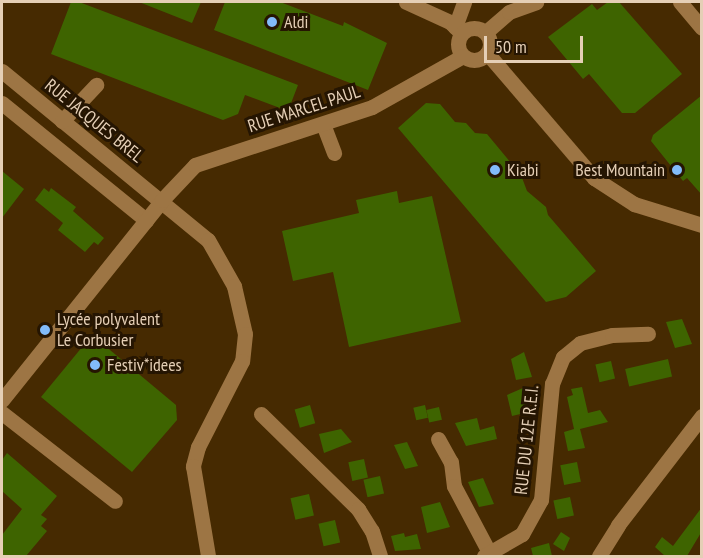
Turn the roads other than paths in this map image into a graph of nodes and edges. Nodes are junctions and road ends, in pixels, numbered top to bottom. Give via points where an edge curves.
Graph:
1 (406, 2) edge
2 (464, 2) edge
3 (536, 2) edge
4 (680, 2) edge
5 (702, 28) edge
6 (458, 30) junction
7 (486, 32) junction
8 (487, 54) junction
9 (463, 56) junction
10 (2, 71) edge
11 (96, 85) dead end
12 (2, 103) edge
13 (62, 121) junction
14 (323, 124) junction
15 (333, 153) dead end
16 (162, 200) junction
17 (146, 219) junction
18 (702, 225) edge
19 (648, 334) dead end
20 (2, 400) edge
21 (2, 413) edge
22 (261, 414) dead end
23 (702, 416) edge
24 (702, 429) edge
25 (438, 439) dead end
26 (674, 454) junction
27 (115, 501) dead end
28 (487, 555) edge
29 (208, 556) edge
30 (380, 556) edge
31 (599, 556) edge

1 - 6 street
2 - 6 street
3 - 7 street via 509,12
4 - 5 street
6 - 7 street via 476,27
6 - 9 street via 458,47
7 - 8 street via 490,43
8 - 9 street via 476,60
8 - 18 street via 594,178 634,204
9 - 14 street, RUE MARCEL PAUL via 372,107
10 - 13 street, RUE JACQUES BREL
11 - 13 street
12 - 17 street
13 - 16 street, RUE JACQUES BREL
14 - 15 street
14 - 16 street, RUE MARCEL PAUL via 195,165
16 - 17 street, RUE MARCEL PAUL
16 - 29 street, RUE JACQUES BREL via 208,240 234,286 242,311 242,361 198,447 193,466
17 - 20 street, RUE MARCEL PAUL
19 - 28 street, RUE DU 12E R.E.I. via 612,335 580,343 563,357 552,384 541,500 522,534
21 - 27 street
22 - 30 street via 358,509 372,531
23 - 26 street
24 - 26 street
25 - 28 street via 451,462 454,486
26 - 31 street via 618,525

